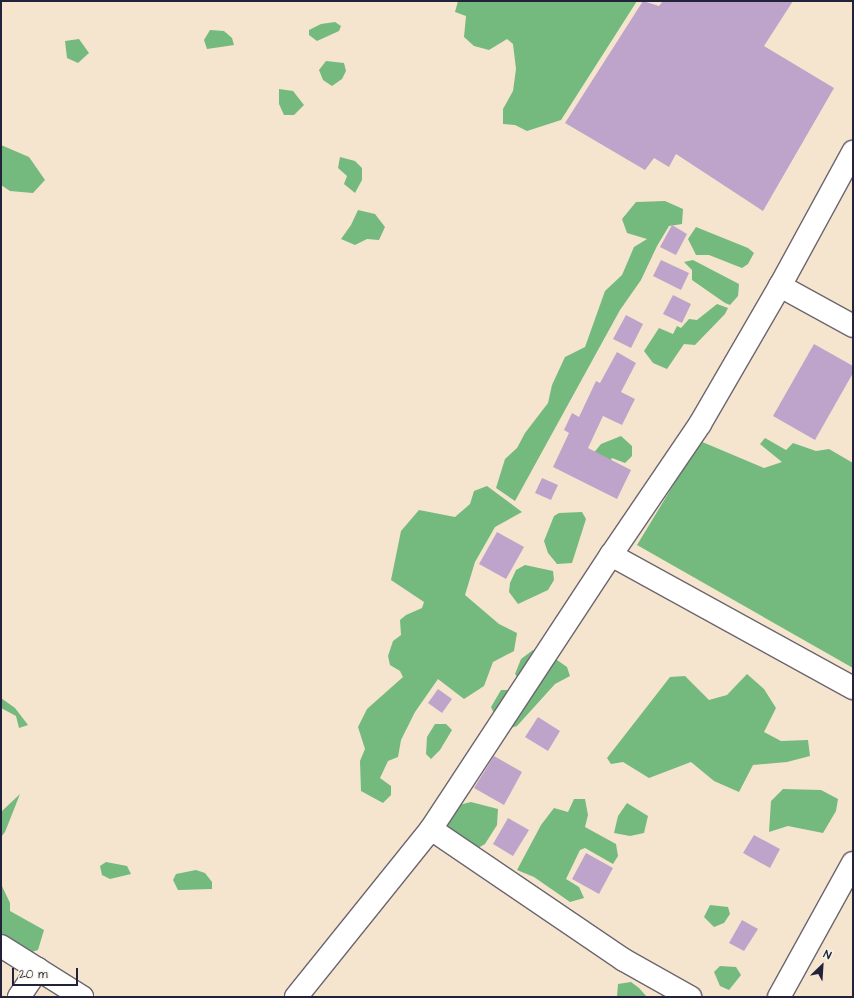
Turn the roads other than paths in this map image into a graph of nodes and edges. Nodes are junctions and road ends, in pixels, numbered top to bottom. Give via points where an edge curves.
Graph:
1 (853, 152) edge
2 (780, 286) junction
3 (853, 326) edge
4 (611, 555) junction
5 (853, 688) edge
6 (432, 829) junction
7 (853, 863) edge
8 (1, 946) edge
9 (38, 969) junction
10 (19, 997) edge
11 (82, 997) edge
12 (296, 997) edge
13 (690, 997) edge
14 (779, 997) edge

1 - 2 street
2 - 3 street
2 - 4 street via 700,424
4 - 5 street
4 - 6 street
6 - 12 street
6 - 13 street via 624,960
7 - 14 street
8 - 9 street
9 - 10 street
9 - 11 street

